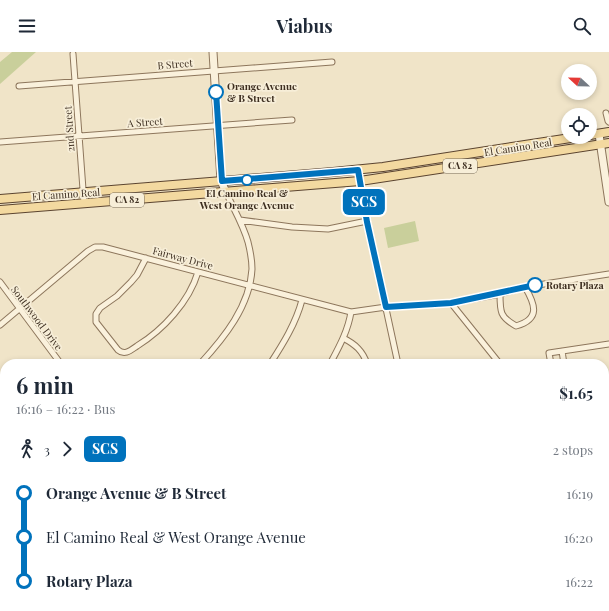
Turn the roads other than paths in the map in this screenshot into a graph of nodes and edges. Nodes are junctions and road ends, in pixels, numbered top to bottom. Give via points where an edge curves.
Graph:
1 (213, 52) edge
2 (73, 54) dead end
3 (332, 62) dead end
4 (214, 70) junction
5 (75, 82) junction
6 (19, 86) dead end
7 (606, 113) dead end
8 (292, 120) dead end
9 (609, 122) edge
10 (219, 125) junction
11 (609, 132) edge
12 (599, 134) joint
13 (79, 136) junction
14 (561, 139) edge
15 (0, 142) edge
16 (605, 144) edge
17 (358, 170) junction
18 (360, 180) junction
19 (222, 181) junction
20 (83, 192) junction
21 (226, 192) junction
22 (0, 199) edge
23 (609, 202) edge
24 (84, 203) junction
25 (0, 210) edge
26 (240, 220) junction
27 (367, 222) junction
28 (146, 258) junction
29 (198, 272) junction
30 (609, 274) edge
31 (0, 282) edge
32 (250, 285) junction
33 (525, 287) junction
34 (500, 294) junction
35 (302, 300) junction
36 (451, 303) junction
37 (386, 307) junction
38 (19, 309) junction
39 (351, 312) junction
40 (0, 325) edge
41 (343, 338) junction
42 (609, 344) edge
43 (562, 351) junction
44 (57, 359) edge
45 (205, 359) edge
46 (273, 359) edge
47 (332, 359) edge
48 (365, 359) edge
49 (397, 359) edge
50 (496, 359) edge
51 (550, 359) edge
52 (563, 359) edge

1 - 4 street
2 - 5 street, 2nd Street
3 - 4 street, B Street
4 - 5 street, B Street
4 - 10 street
5 - 6 street, B Street
5 - 13 street, 2nd Street
7 - 9 street
8 - 10 street, A Street
10 - 13 street, A Street
10 - 19 street
11 - 12 main road
12 - 16 street
13 - 15 street, A Street
13 - 20 street, 2nd Street
14 - 17 main road, El Camino Real / CA 82
16 - 18 main road, El Camino Real / CA 82
16 - 23 street
17 - 18 street
17 - 19 main road, El Camino Real / CA 82
18 - 21 main road, El Camino Real / CA 82
18 - 27 street
19 - 20 main road, El Camino Real / CA 82
19 - 21 street
20 - 22 main road, El Camino Real / CA 82
20 - 24 street, 2nd Street
21 - 24 main road, El Camino Real / CA 82
21 - 26 street
24 - 25 main road, El Camino Real / CA 82
26 - 27 street via 328,229
26 - 32 street via 248,242 252,268
27 - 37 street
28 - 29 street, Fairway Drive
28 - 29 street via 131,282 96,314 96,322 122,353 142,343 168,320 186,297
28 - 38 street, Fairway Drive via 95,247
29 - 32 street, Fairway Drive
30 - 33 street
31 - 38 street, Southwood Drive
32 - 35 street, Fairway Drive
32 - 45 street via 235,319
33 - 34 street
33 - 34 street via 533,300 534,309 531,319 524,324 516,326 506,320 501,312
34 - 36 street, Fairway Drive
35 - 39 street, Fairway Drive
35 - 46 street via 288,335
36 - 37 street, Fairway Drive
36 - 50 street
37 - 39 street, Fairway Drive
37 - 49 street
38 - 40 street, Fairway Drive
38 - 44 street, Southwood Drive
39 - 41 street
41 - 47 street
41 - 48 street via 360,350
42 - 43 street
43 - 51 street via 549,353
43 - 52 street

